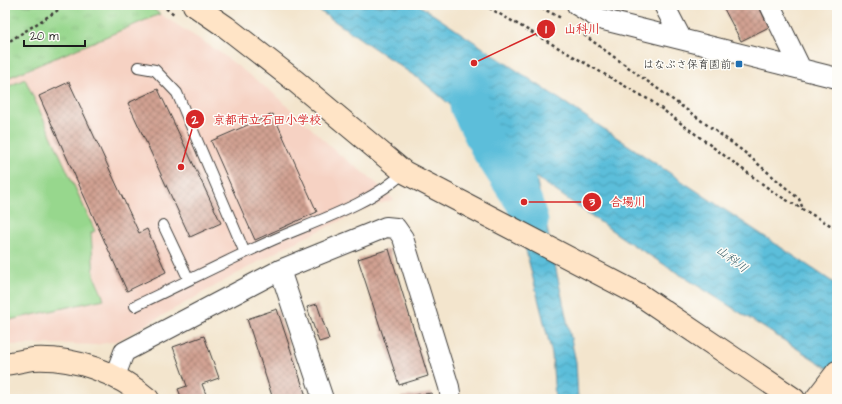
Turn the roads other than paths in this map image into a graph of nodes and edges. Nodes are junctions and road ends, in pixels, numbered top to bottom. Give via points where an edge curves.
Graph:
1 (194, 5) edge
2 (577, 5) edge
3 (664, 5) edge
4 (770, 5) edge
5 (681, 38) junction
6 (138, 67) dead end
7 (801, 69) junction
8 (837, 78) edge
9 (404, 172) junction
10 (163, 225) dead end
11 (245, 253) junction
12 (280, 270) junction
13 (189, 280) junction
14 (135, 306) dead end
15 (5, 364) edge
16 (115, 376) junction
17 (148, 399) edge
18 (323, 399) edge
19 (451, 399) edge
20 (794, 399) edge

1 - 9 street via 294,80
2 - 5 street via 600,19
3 - 5 street
4 - 7 street
5 - 7 street
6 - 11 lane via 155,70 177,93
7 - 8 street
9 - 11 lane via 392,184 372,196
9 - 20 street via 640,295
10 - 13 lane
11 - 13 lane
12 - 16 street via 124,352
12 - 18 street
12 - 19 street via 386,227 396,228 403,238
13 - 14 lane
15 - 16 street via 55,360 77,363
16 - 17 street

